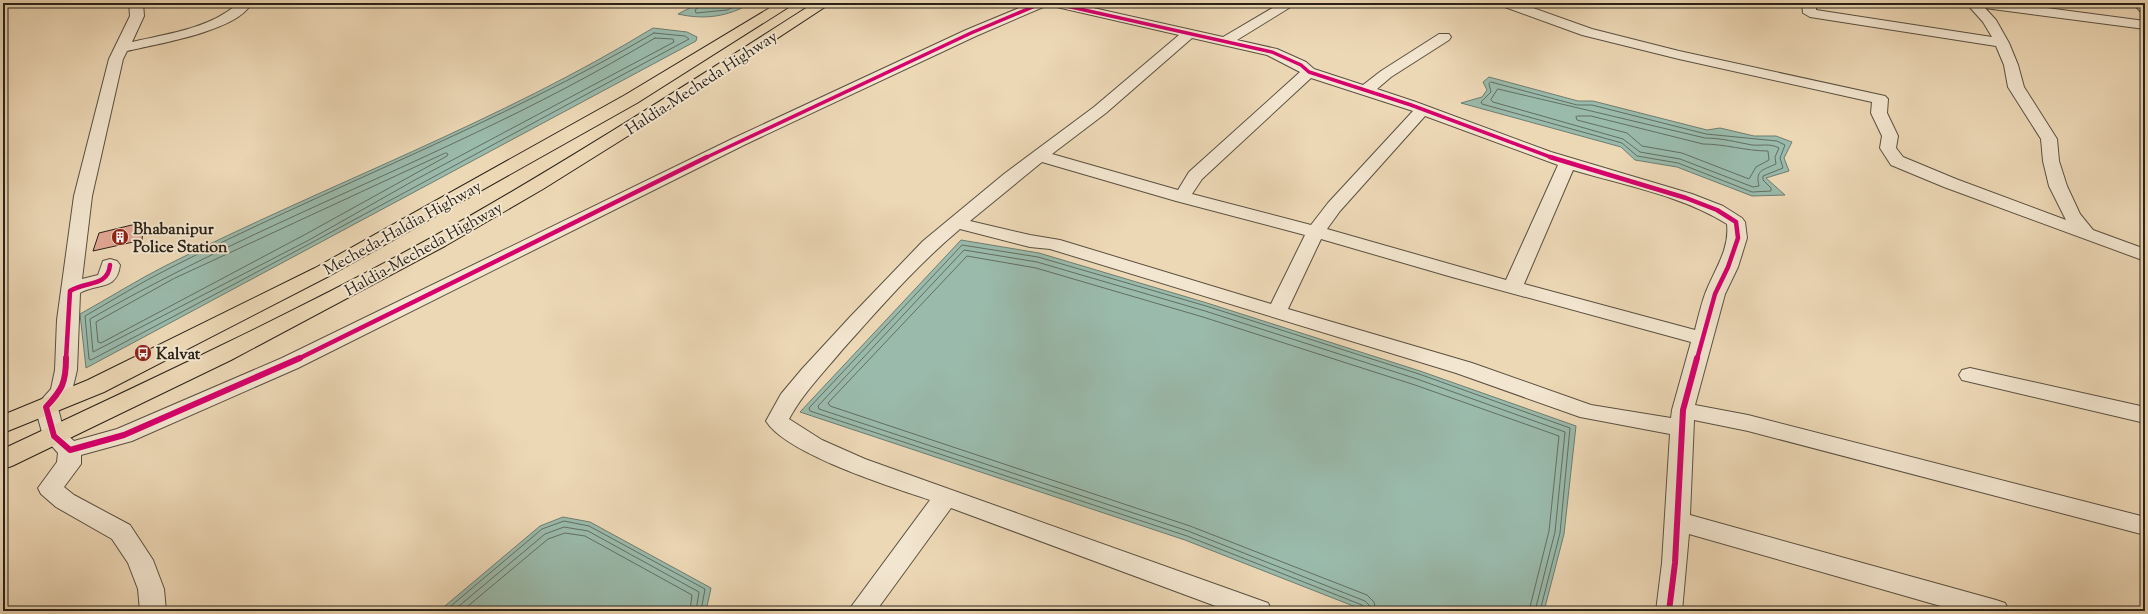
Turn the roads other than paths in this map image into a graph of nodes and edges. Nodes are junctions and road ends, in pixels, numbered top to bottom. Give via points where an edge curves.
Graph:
1 (136, 3) edge
2 (242, 3) edge
3 (788, 3) edge
4 (824, 3) edge
5 (1042, 3) edge
6 (1053, 3) edge
7 (1290, 3) edge
8 (1507, 3) edge
9 (1809, 3) edge
10 (2140, 3) edge
11 (1973, 4) edge
12 (2145, 8) edge
13 (2145, 25) edge
14 (1190, 33) junction
15 (1444, 36) dead end
16 (1226, 41) junction
17 (2002, 43) junction
18 (122, 48) junction
19 (1308, 72) junction
20 (1366, 90) junction
21 (1422, 110) junction
22 (1039, 156) junction
23 (1567, 163) junction
24 (1182, 197) junction
25 (956, 223) junction
26 (1316, 231) junction
27 (2087, 234) junction
28 (2145, 255) edge
29 (110, 265) dead end
30 (1513, 287) junction
31 (70, 291) junction
32 (1277, 312) junction
33 (1702, 338) junction
34 (1970, 375) dead end
35 (46, 407) junction
36 (2145, 415) edge
37 (1683, 419) junction
38 (3, 425) edge
39 (62, 443) junction
40 (3, 460) edge
41 (944, 496) junction
42 (1678, 521) junction
43 (2145, 526) edge
44 (153, 611) edge
45 (861, 611) edge
46 (1258, 611) edge
47 (1669, 611) edge
48 (1996, 611) edge

1 - 18 street via 137,16
2 - 18 street via 238,12 226,18 176,35
3 - 35 highway, Mecheda-Haldia Highway via 631,99 322,272 96,386
4 - 39 highway, Haldia-Mecheda Highway via 603,145 438,242
5 - 39 street via 971,33 740,141 290,363 124,436
6 - 14 street
7 - 16 street
8 - 27 street via 1587,32 1880,99 1879,113 1890,136 1888,148 1897,161
9 - 17 street via 1810,13
10 - 12 street
11 - 13 street
11 - 17 street via 1989,20
14 - 16 street
14 - 22 street via 1100,110
15 - 20 street
16 - 19 street via 1272,52 1301,65
17 - 27 street via 2016,87 2049,139 2051,161 2058,186 2072,215
18 - 31 street via 116,59 83,196
19 - 20 street
19 - 24 street via 1195,176
20 - 21 street
21 - 23 street
21 - 26 street via 1334,207
22 - 24 street
22 - 25 street
23 - 30 street
23 - 33 street via 1686,198 1717,210 1736,222 1738,238 1715,294
24 - 26 street
25 - 32 street via 1053,244
25 - 41 street via 930,245 857,321 789,399 777,421 794,435 838,457
26 - 30 street
26 - 32 street
27 - 28 street
29 - 31 street via 109,274 105,279 78,286
30 - 33 street
31 - 35 street via 66,370 61,391
32 - 37 street via 1464,368 1588,412
33 - 37 street
34 - 36 street
35 - 38 highway, Mecheda-Haldia Highway
35 - 39 street
37 - 42 street
37 - 43 street via 1748,423
39 - 40 highway, Haldia-Mecheda Highway
39 - 44 street via 69,464 50,488 65,502 122,532 140,560 151,589
41 - 45 street via 939,507
41 - 46 street
42 - 47 street
42 - 48 street

